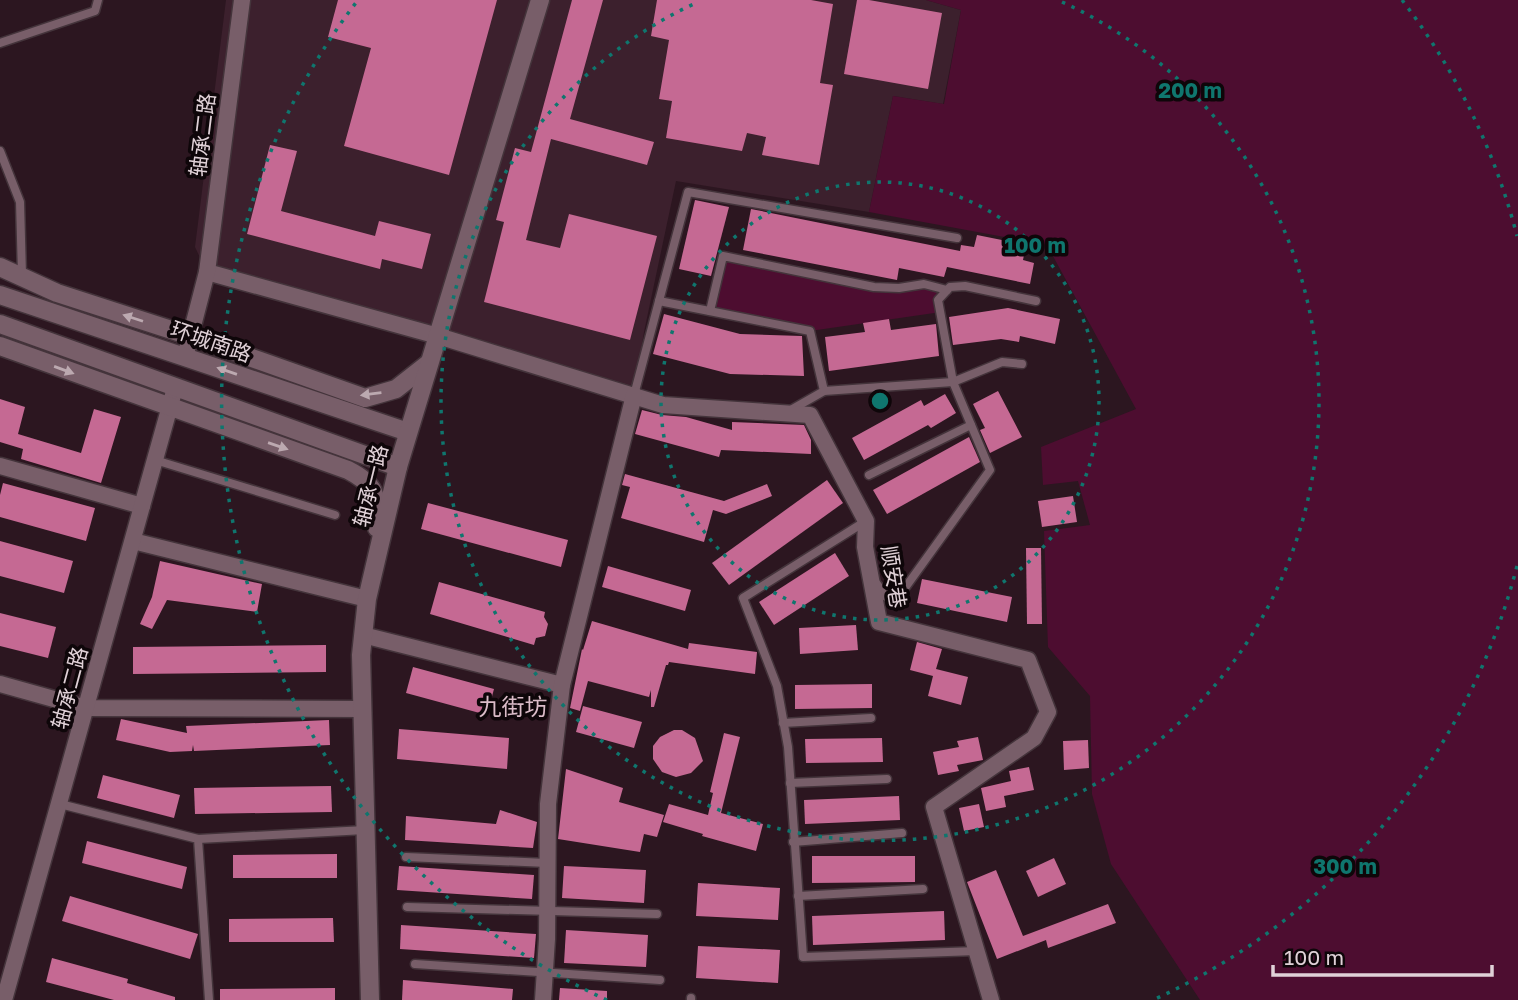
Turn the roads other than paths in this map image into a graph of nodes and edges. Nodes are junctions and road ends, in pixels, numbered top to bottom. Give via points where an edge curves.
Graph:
1 (98, 0) edge
2 (242, 0) edge
3 (540, 0) edge
4 (0, 43) edge
5 (0, 151) edge
6 (957, 238) dead end
7 (0, 267) edge
8 (207, 272) junction
9 (22, 275) junction
10 (947, 290) junction
11 (0, 295) edge
12 (659, 301) junction
13 (1036, 301) dead end
14 (710, 311) junction
15 (0, 324) edge
16 (438, 335) junction
17 (190, 336) junction
18 (0, 346) edge
19 (185, 357) junction
20 (429, 363) junction
21 (1022, 364) dead end
22 (953, 382) junction
23 (175, 388) junction
24 (824, 391) junction
25 (634, 395) junction
26 (170, 408) junction
27 (784, 414) junction
28 (971, 425) junction
29 (408, 432) junction
30 (155, 460) junction
31 (0, 466) edge
32 (398, 467) junction
33 (869, 475) dead end
34 (142, 506) junction
35 (335, 514) dead end
36 (866, 521) junction
37 (133, 541) junction
38 (378, 550) junction
39 (869, 568) junction
40 (367, 599) junction
41 (363, 635) junction
42 (0, 684) edge
43 (562, 685) junction
44 (86, 708) junction
45 (361, 709) junction
46 (871, 718) dead end
47 (783, 723) junction
48 (887, 779) dead end
49 (790, 783) junction
50 (60, 804) junction
51 (365, 830) junction
52 (902, 833) dead end
53 (198, 839) junction
54 (793, 842) junction
55 (406, 857) dead end
56 (547, 863) junction
57 (923, 889) dead end
58 (798, 896) junction
59 (407, 907) dead end
60 (547, 912) junction
61 (657, 914) dead end
62 (977, 951) junction
63 (415, 964) dead end
64 (545, 973) junction
65 (660, 980) dead end
66 (4, 1000) edge
67 (209, 1000) edge
68 (370, 1000) edge
69 (543, 1000) edge
70 (991, 1000) edge

1 - 4 lane via 95,10
2 - 8 street, 轴承二路
3 - 16 street, 轴承一路
5 - 9 lane via 20,202
6 - 12 lane via 688,192
7 - 9 street
8 - 16 street, 顺安巷
8 - 17 street, 轴承二路
17 -> 9 street via 57,293
10 - 13 lane via 965,286
10 - 14 lane via 924,284 874,287 723,256
10 - 22 lane via 938,300
11 - 19 street, 环城南路
12 - 14 lane
12 - 25 lane
14 - 24 lane via 810,331
15 - 23 street
16 - 20 street, 轴承一路
16 - 25 street, 顺安巷
17 - 19 street, 轴承二路
20 -> 17 street via 396,389 365,398
18 -> 26 street
29 -> 19 street, 环城南路
20 - 29 street, 轴承一路
21 - 22 lane via 1002,362
22 - 24 lane
22 - 28 lane
23 - 26 street, 轴承二路
23 - 32 street
24 - 27 lane
25 - 27 street, 顺安巷 via 663,405
25 - 43 street
26 - 30 street, 轴承二路
26 -> 38 street via 364,479 376,496
27 - 36 street, 顺安巷 via 810,415
28 - 33 lane
28 - 39 lane via 990,470 898,594 886,597
29 - 32 street, 轴承一路
30 - 34 street, 轴承二路
30 - 35 lane
31 - 34 street
32 - 38 street, 轴承一路
34 - 37 street, 轴承二路
36 - 39 street, 顺安巷
36 - 47 lane via 743,598 777,686
37 - 40 street
37 - 44 street, 轴承二路
38 - 40 street, 轴承一路
39 - 62 street, 顺安巷 via 879,622 1028,660 1048,712 1034,738 934,807
40 - 41 street, 轴承一路
41 - 43 street
41 - 45 street, 轴承一路
42 - 44 street
43 - 56 street via 548,804
44 - 45 street
44 - 50 street, 轴承二路
45 - 51 street, 轴承一路
46 - 47 lane
47 - 49 lane
48 - 49 lane
49 - 54 lane
50 - 53 lane
50 - 66 street, 轴承二路
51 - 53 lane
51 - 68 street, 轴承一路
52 - 54 lane
53 - 67 lane
54 - 58 lane
55 - 56 lane
56 - 60 street
57 - 58 lane
58 - 62 lane via 803,957
59 - 60 lane
60 - 61 lane
60 - 64 street
62 - 70 street, 顺安巷
63 - 64 lane
64 - 65 lane
64 - 69 street

